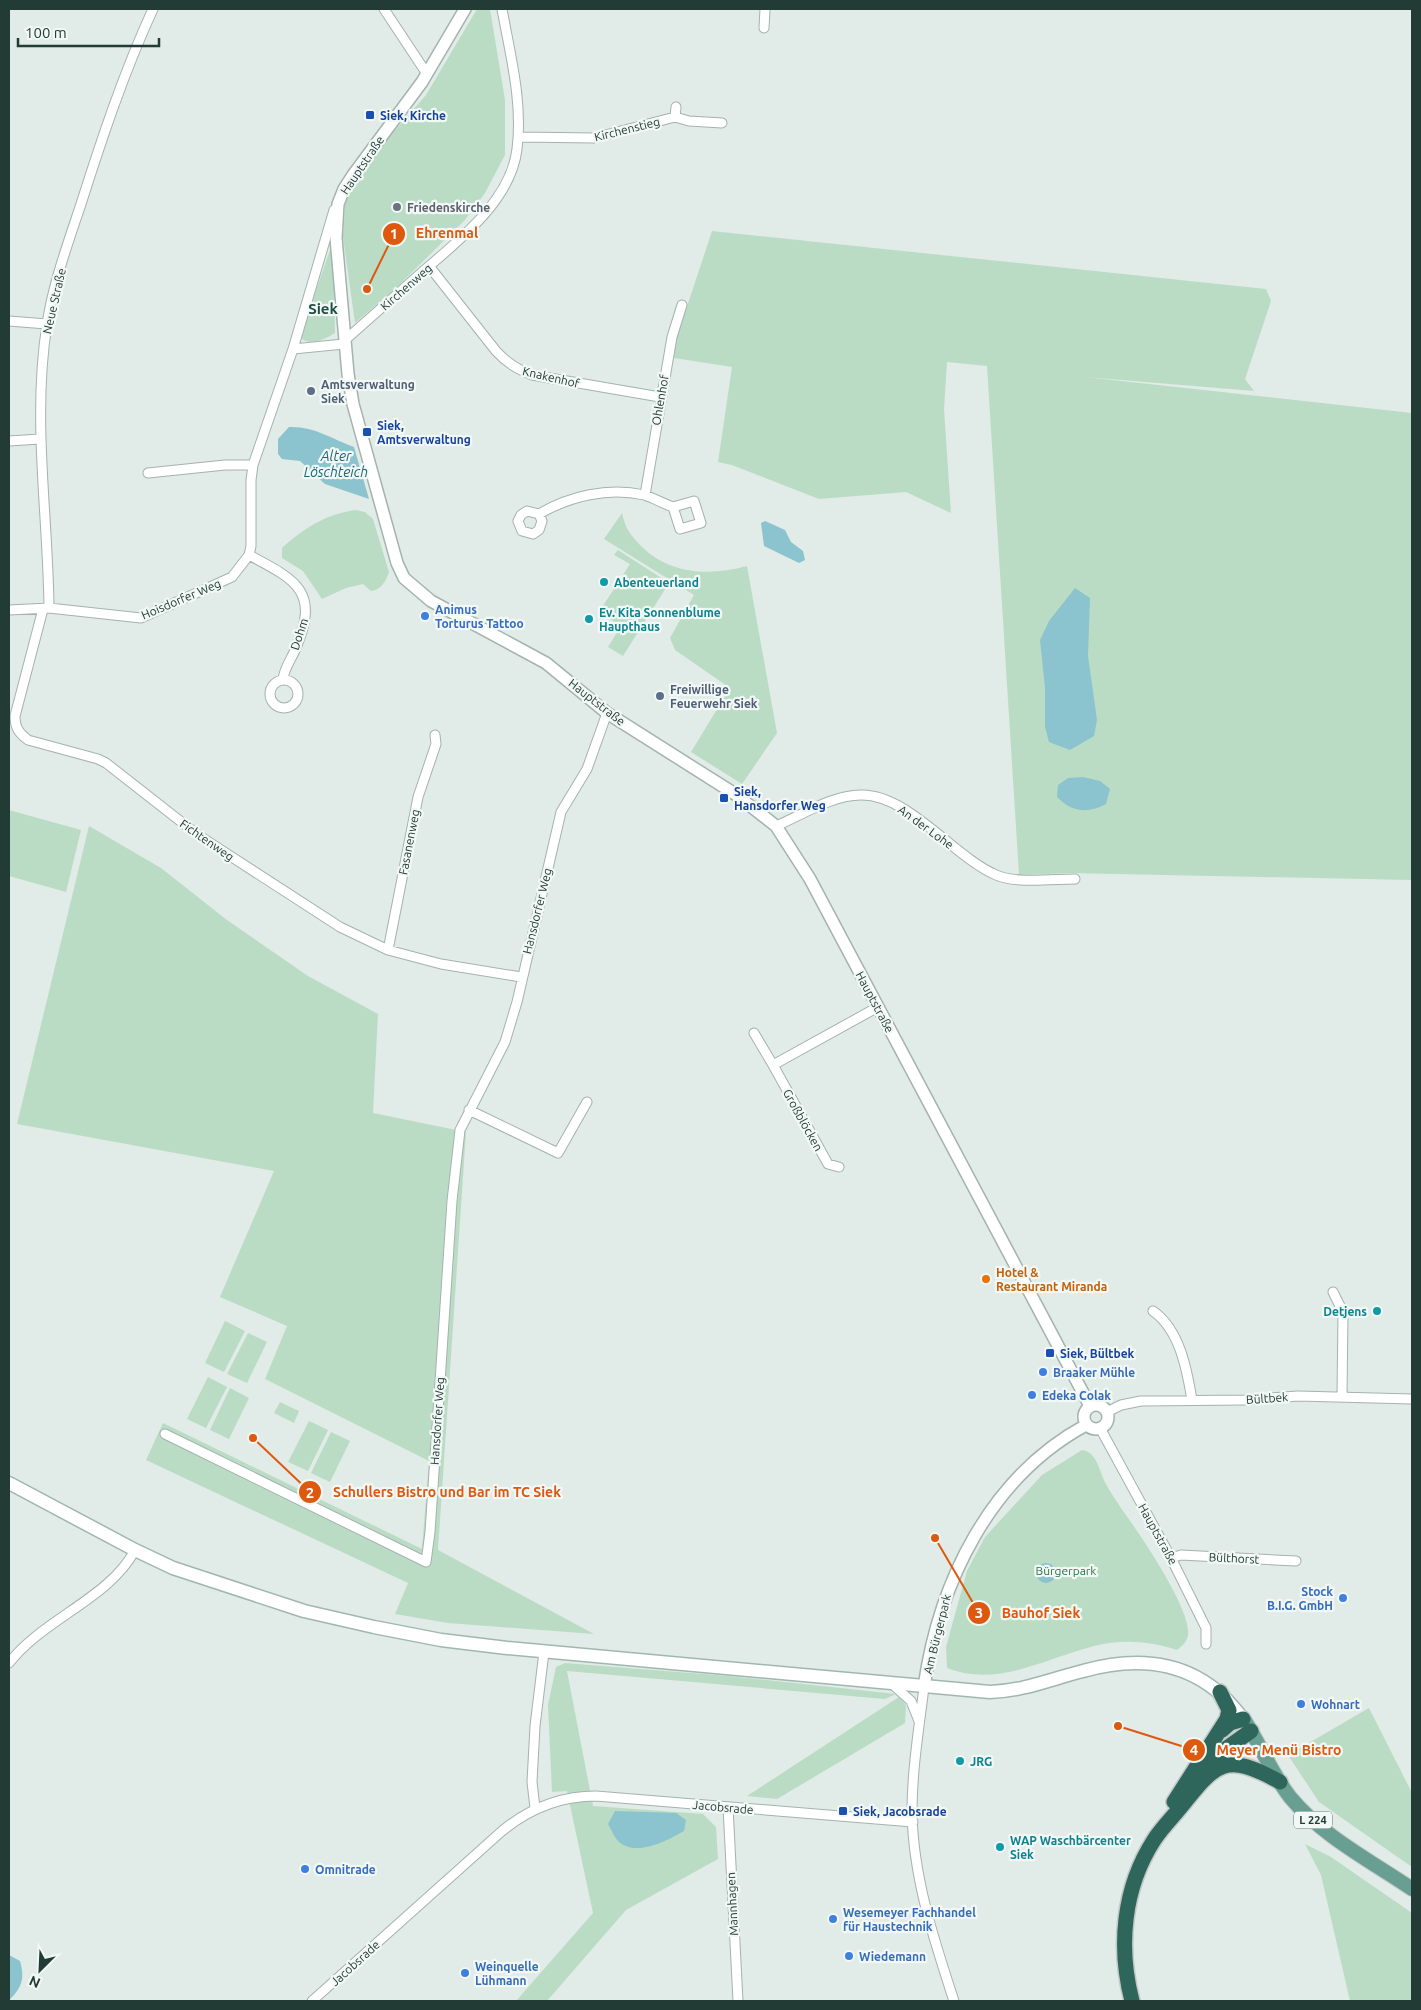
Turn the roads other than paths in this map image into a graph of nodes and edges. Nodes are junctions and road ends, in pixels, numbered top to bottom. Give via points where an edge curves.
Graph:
1 (153, 9) edge
2 (465, 9) edge
3 (502, 9) edge
4 (765, 9) edge
5 (385, 11) edge
6 (764, 28) dead end
7 (427, 74) junction
8 (676, 107) dead end
9 (676, 117) junction
10 (722, 123) dead end
11 (518, 137) junction
12 (334, 210) dead end
13 (429, 266) junction
14 (682, 305) dead end
15 (9, 321) edge
16 (47, 324) junction
17 (344, 342) junction
18 (293, 349) junction
19 (660, 397) junction
20 (40, 439) junction
21 (9, 441) edge
22 (254, 465) junction
23 (148, 473) dead end
24 (645, 495) junction
25 (673, 507) dead end
26 (539, 514) dead end
27 (249, 554) junction
28 (46, 608) junction
29 (9, 610) edge
30 (284, 680) dead end
31 (13, 703) edge
32 (607, 713) junction
33 (435, 735) dead end
34 (776, 826) junction
35 (1076, 880) dead end
36 (388, 950) junction
37 (522, 977) junction
38 (878, 1007) junction
39 (754, 1033) dead end
40 (773, 1066) junction
41 (587, 1102) dead end
42 (469, 1110) junction
43 (839, 1167) dead end
44 (1333, 1292) dead end
45 (1153, 1311) dead end
46 (1342, 1397) junction
47 (1412, 1399) edge
48 (1192, 1400) junction
49 (1090, 1406) junction
50 (1107, 1412) junction
51 (1086, 1425) junction
52 (1100, 1428) junction
53 (165, 1434) dead end
54 (9, 1483) edge
55 (135, 1550) junction
56 (1171, 1558) junction
57 (1296, 1561) dead end
58 (1206, 1644) dead end
59 (544, 1652) junction
60 (9, 1663) edge
61 (892, 1684) junction
62 (924, 1687) junction
63 (1220, 1692) junction
64 (920, 1724) junction
65 (1247, 1725) junction
66 (1222, 1730) junction
67 (1280, 1782) junction
68 (728, 1807) junction
69 (535, 1808) junction
70 (1171, 1819) junction
71 (913, 1822) junction
72 (1155, 1838) junction
73 (1412, 1889) edge
74 (312, 2001) edge
75 (738, 2001) edge
76 (954, 2001) edge
77 (1132, 2001) edge

1 - 16 street, Neue Straße via 129,62 106,127
2 - 7 street, Hauptstraße
3 - 11 street, Kirchenweg via 515,84
4 - 6 street
5 - 7 street
7 - 17 street, Hauptstraße via 348,182 338,204 336,238
8 - 9 street, Kirchenstieg
9 - 10 street, Kirchenstieg
9 - 11 street, Kirchenstieg via 594,138
11 - 13 street, Kirchenweg via 517,150 505,184 470,231
12 - 18 street
13 - 17 street, Kirchenweg
13 - 19 street, Knakenhof via 496,351 517,369 532,375
14 - 19 street, Ohlenhof
15 - 16 street
16 - 20 street, Neue Straße
17 - 18 street
17 - 32 street, Hauptstraße via 353,404 391,548 404,578 431,601 546,663
18 - 22 street
19 - 24 street, Ohlenhof
20 - 21 street
20 - 28 street, Neue Straße via 49,558
22 - 23 street
22 - 27 street
24 - 25 street
24 - 26 street via 596,493 554,505
27 - 28 street, Hoisdorfer Weg via 232,577 142,618
27 - 30 street, Dohm via 294,582 305,601 306,618
28 - 29 street, Hoisdorfer Weg
28 - 31 street, Fichtenweg
31 - 36 street, Fichtenweg via 15,724 19,733 28,740 98,758 198,835 340,927
32 - 34 street, Hauptstraße via 734,794
32 - 37 street, Hansdorfer Weg via 587,769 561,812
33 - 36 street, Fasanenweg via 436,744 418,797
34 - 35 street, An der Lohe via 837,800 862,794 896,805 998,876
34 - 38 street, Hauptstraße via 802,864
36 - 37 street, Fichtenweg via 441,964
37 - 42 street, Hansdorfer Weg via 505,1042
38 - 40 street
38 - 49 street, Hauptstraße
39 - 40 street, Großblöcken
40 - 43 street, Großblöcken via 828,1164
41 - 42 street via 558,1153
42 - 53 street, Hansdorfer Weg via 460,1130 452,1201 426,1562
44 - 46 street via 1343,1312
45 - 48 street via 1162,1317 1180,1348
46 - 47 street, Bültbek
46 - 48 street, Bültbek
48 - 50 street, Bültbek via 1141,1401
49 - 50 street via 1099,1405
49 - 51 street via 1084,1413
50 - 52 street via 1108,1419
51 - 52 street
51 - 62 street, Am Bürgerpark via 1059,1442 1019,1478 975,1535 944,1602
52 - 56 street, Hauptstraße
54 - 55 main road, L 224
55 - 59 main road, L 224 via 173,1568 304,1611 441,1640
55 - 60 street via 126,1567 28,1641
56 - 57 street, Bülthorst via 1181,1555
56 - 58 street, Hauptstraße via 1206,1628
59 - 61 main road, L 224
59 - 69 street via 535,1726 532,1782
61 - 62 main road, L 224
61 - 64 street via 911,1701
62 - 63 main road, L 224 via 1013,1691 1100,1666 1140,1662 1166,1665 1192,1674
62 - 64 street
63 - 65 main road, L 224
63 - 66 highway via 1229,1710
64 - 71 street via 913,1786
65 - 66 highway via 1230,1723
65 - 67 main road, L 224
65 - 70 highway via 1201,1770
66 - 72 highway via 1162,1820
67 - 70 highway via 1244,1765 1218,1768 1206,1775
67 - 73 main road, L 224 via 1310,1818
68 - 69 street, Jacobsrade via 588,1796
68 - 71 street, Jacobsrade
68 - 75 street, Mannhagen
69 - 74 street, Jacobsrade via 502,1831
70 - 72 highway
71 - 76 street via 925,1904
72 - 77 highway via 1137,1874 1127,1908 1125,1955

